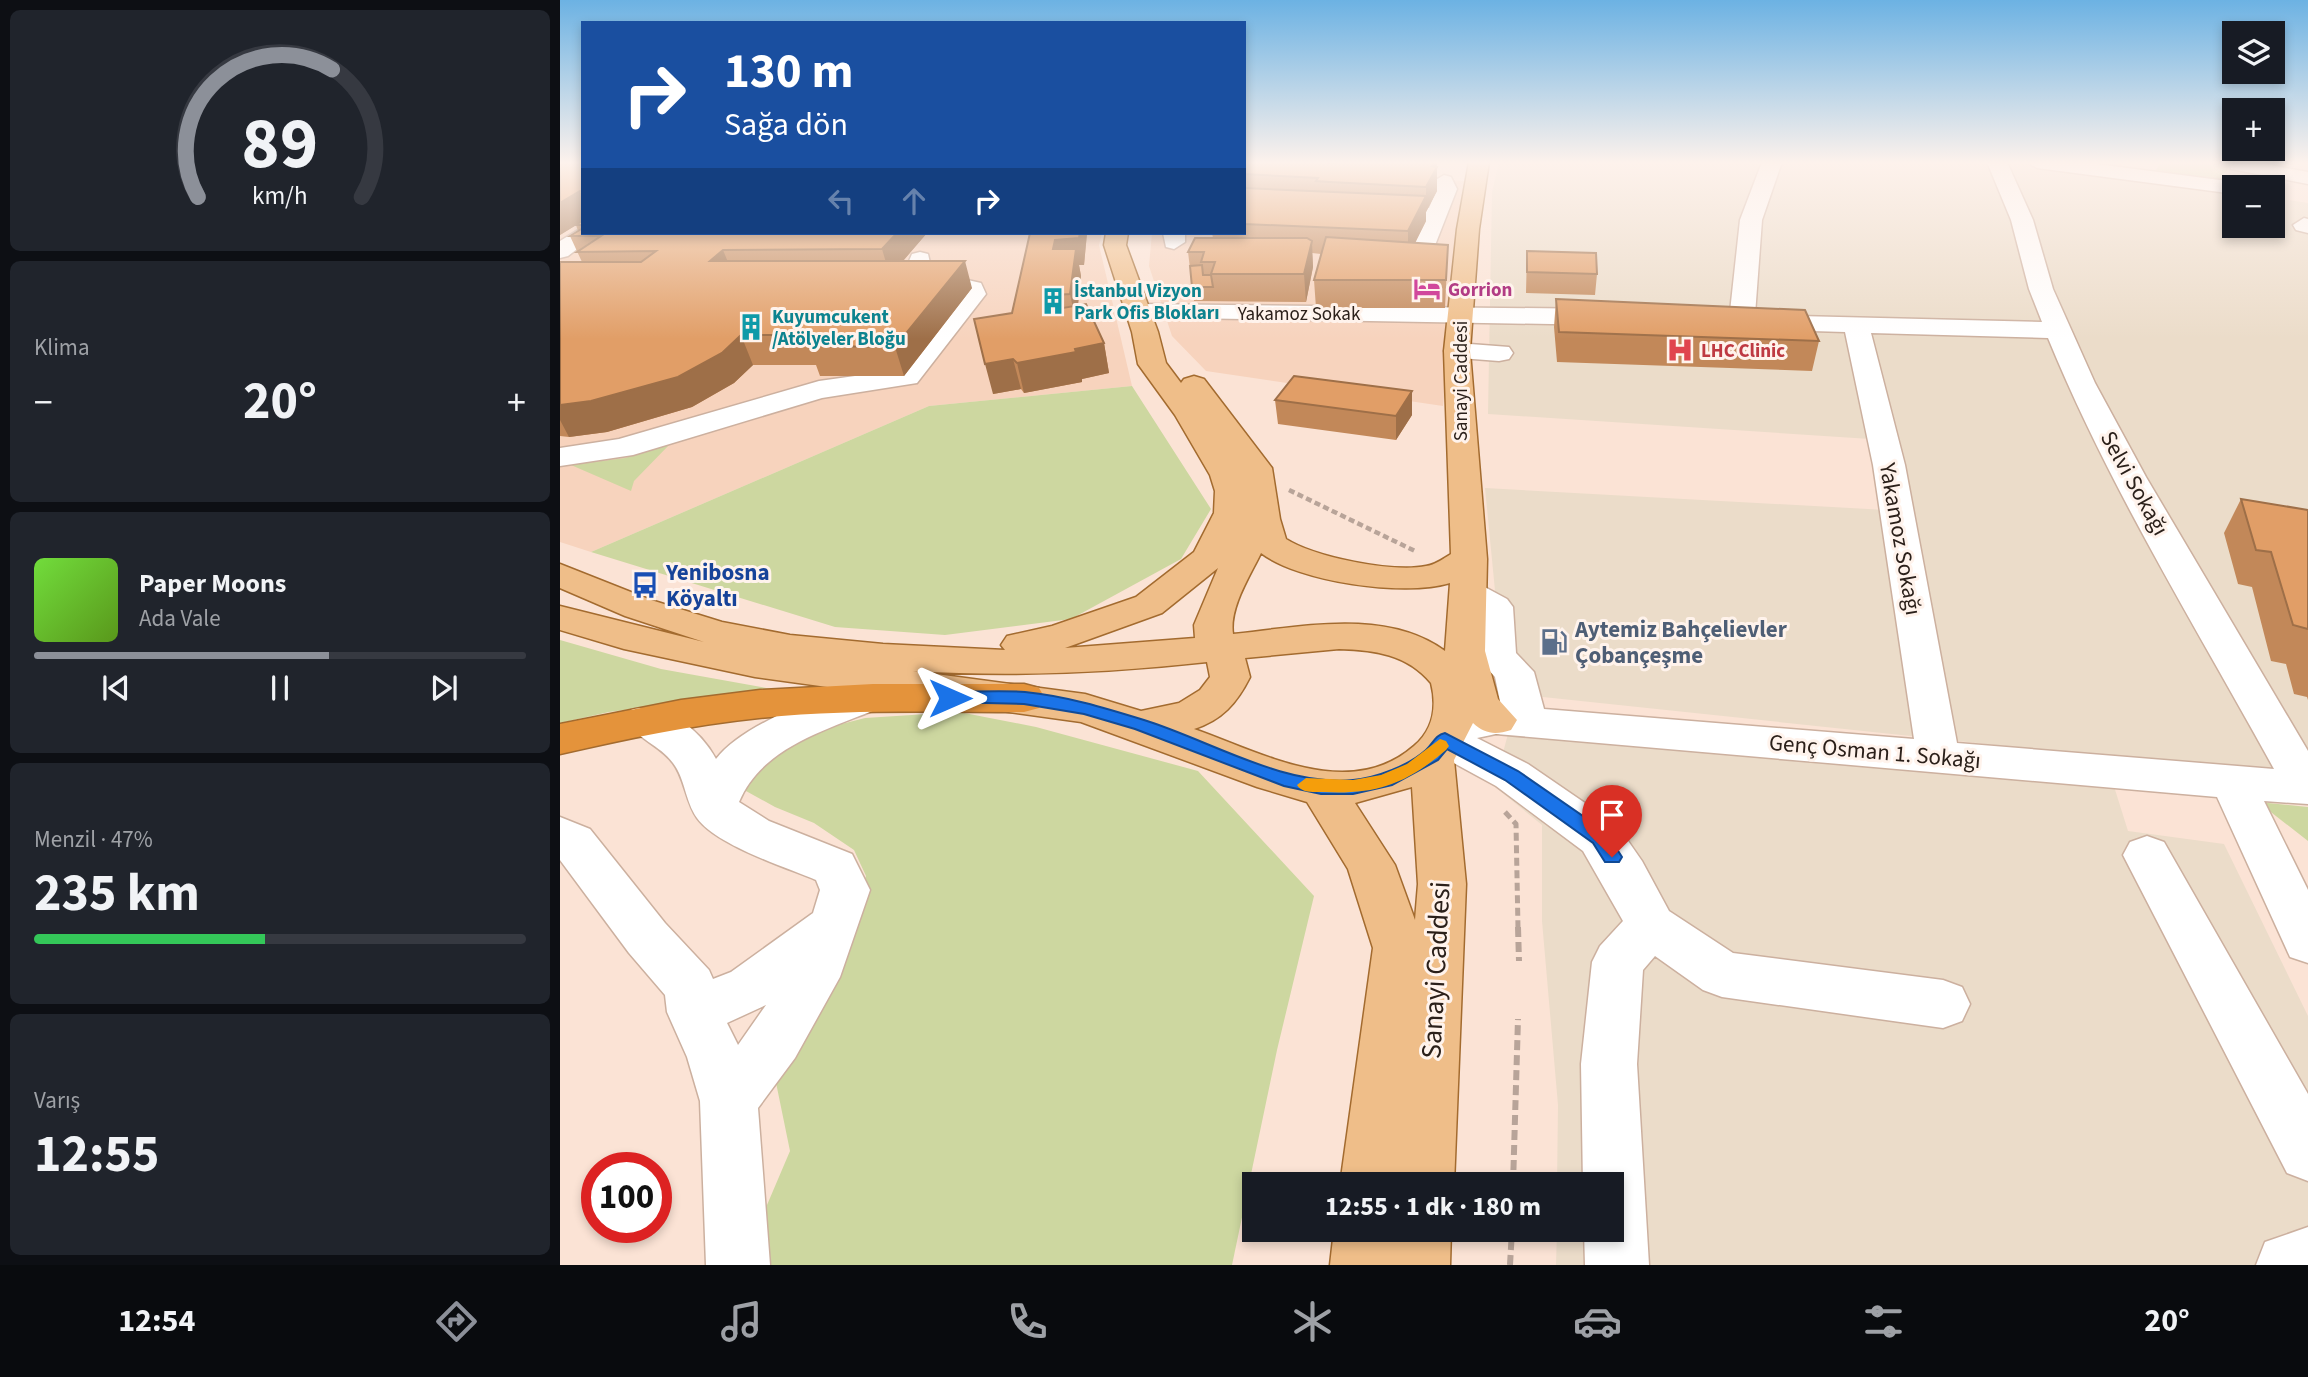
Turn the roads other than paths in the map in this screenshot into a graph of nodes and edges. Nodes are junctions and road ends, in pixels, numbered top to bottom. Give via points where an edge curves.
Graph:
1 (1434, 221) edge
2 (1469, 221) edge
3 (1751, 221) edge
4 (2022, 221) edge
5 (584, 235) edge
6 (1117, 235) edge
7 (560, 251) edge
8 (1422, 253) edge
9 (915, 272) edge
10 (1460, 313) junction
11 (1635, 318) edge
12 (1715, 320) edge
13 (1742, 321) junction
14 (1141, 322) junction
15 (1856, 324) junction
16 (2058, 330) junction
17 (1457, 351) junction
18 (1499, 353) dead end
19 (560, 457) edge
20 (1262, 498) junction
21 (560, 575) edge
22 (1468, 587) junction
23 (560, 618) edge
24 (1356, 635) junction
25 (1216, 648) junction
26 (883, 657) junction
27 (867, 697) junction
28 (1024, 698) junction
29 (646, 720) junction
30 (1511, 722) junction
31 (1141, 725) junction
32 (560, 739) edge
33 (1439, 747) junction
34 (1938, 757) junction
35 (2233, 783) junction
36 (1321, 788) junction
37 (2308, 788) edge
38 (714, 808) junction
39 (560, 835) edge
40 (2147, 855) dead end
41 (833, 926) junction
42 (1651, 926) junction
43 (2308, 942) edge
44 (1943, 1004) dead end
45 (694, 1012) junction
46 (729, 1101) junction
47 (2308, 1152) edge
48 (1373, 1172) edge
49 (1424, 1172) edge
50 (1365, 1242) edge
51 (1419, 1242) edge
52 (2308, 1259) edge
53 (738, 1265) edge
54 (1362, 1265) edge
55 (1418, 1265) edge
56 (1617, 1265) edge
57 (2288, 1265) edge

1 - 8 street
2 - 10 main road, Sanayi Caddesi
3 - 13 street
4 - 16 street, Selvi Sokağı
5 - 7 street
6 - 14 main road via 1115,245
9 - 19 street via 972,288 974,293 907,377 818,390 622,447
10 - 11 street
10 - 14 street, Yakamoz Sokak
10 - 17 main road, Sanayi Caddesi
12 - 13 street
13 - 15 street
14 - 20 main road via 1248,453
14 - 26 main road via 1152,365 1227,475 1231,513 1207,559 1149,605 1060,637 1012,647
15 - 16 street
15 - 34 street, Yakamoz Sokağı via 1889,465
16 - 37 street, Selvi Sokağı via 2130,477
17 - 18 street
17 - 22 main road, Sanayi Caddesi
20 - 22 main road via 1268,535 1274,546 1294,558 1403,578 1432,577
20 - 25 main road via 1213,625
21 - 26 main road via 638,608 716,633 790,648
22 - 24 main road via 1446,628 1425,634
22 - 30 street via 1494,607 1497,657 1514,672
23 - 28 main road via 631,640 729,660
24 - 25 main road
24 - 33 main road, Sanayi Caddesi via 1417,651 1449,678 1454,717
25 - 26 main road via 1116,659 1007,662
25 - 31 main road via 1227,660 1230,677 1213,702 1190,718
27 - 28 highway
27 - 29 highway via 724,708
27 - 38 street via 763,744 741,759
28 - 31 main road via 1085,708
29 - 32 highway
29 - 38 street via 694,758
30 - 33 street, Genç Osman 1. Sokağı via 1465,726
30 - 34 street, Genç Osman 1. Sokağı
31 - 36 main road via 1290,781
33 - 36 main road via 1385,781
33 - 42 street via 1466,753 1512,775 1600,838
33 - 49 main road, Sanayi Caddesi via 1442,884
34 - 35 street, Genç Osman 1. Sokağı
35 - 37 street, Genç Osman 1. Sokağı
35 - 43 street
36 - 48 main road, Sanayi Caddesi via 1371,865 1399,948
38 - 41 street via 752,834 835,867 845,891
39 - 45 street via 573,842 690,986
40 - 47 street
41 - 45 street via 750,988
41 - 46 street via 822,961 775,1040
42 - 44 street via 1722,974
42 - 56 street via 1618,962 1609,1064
45 - 46 street
46 - 53 street
50 - 54 main road
51 - 55 main road
52 - 57 street

